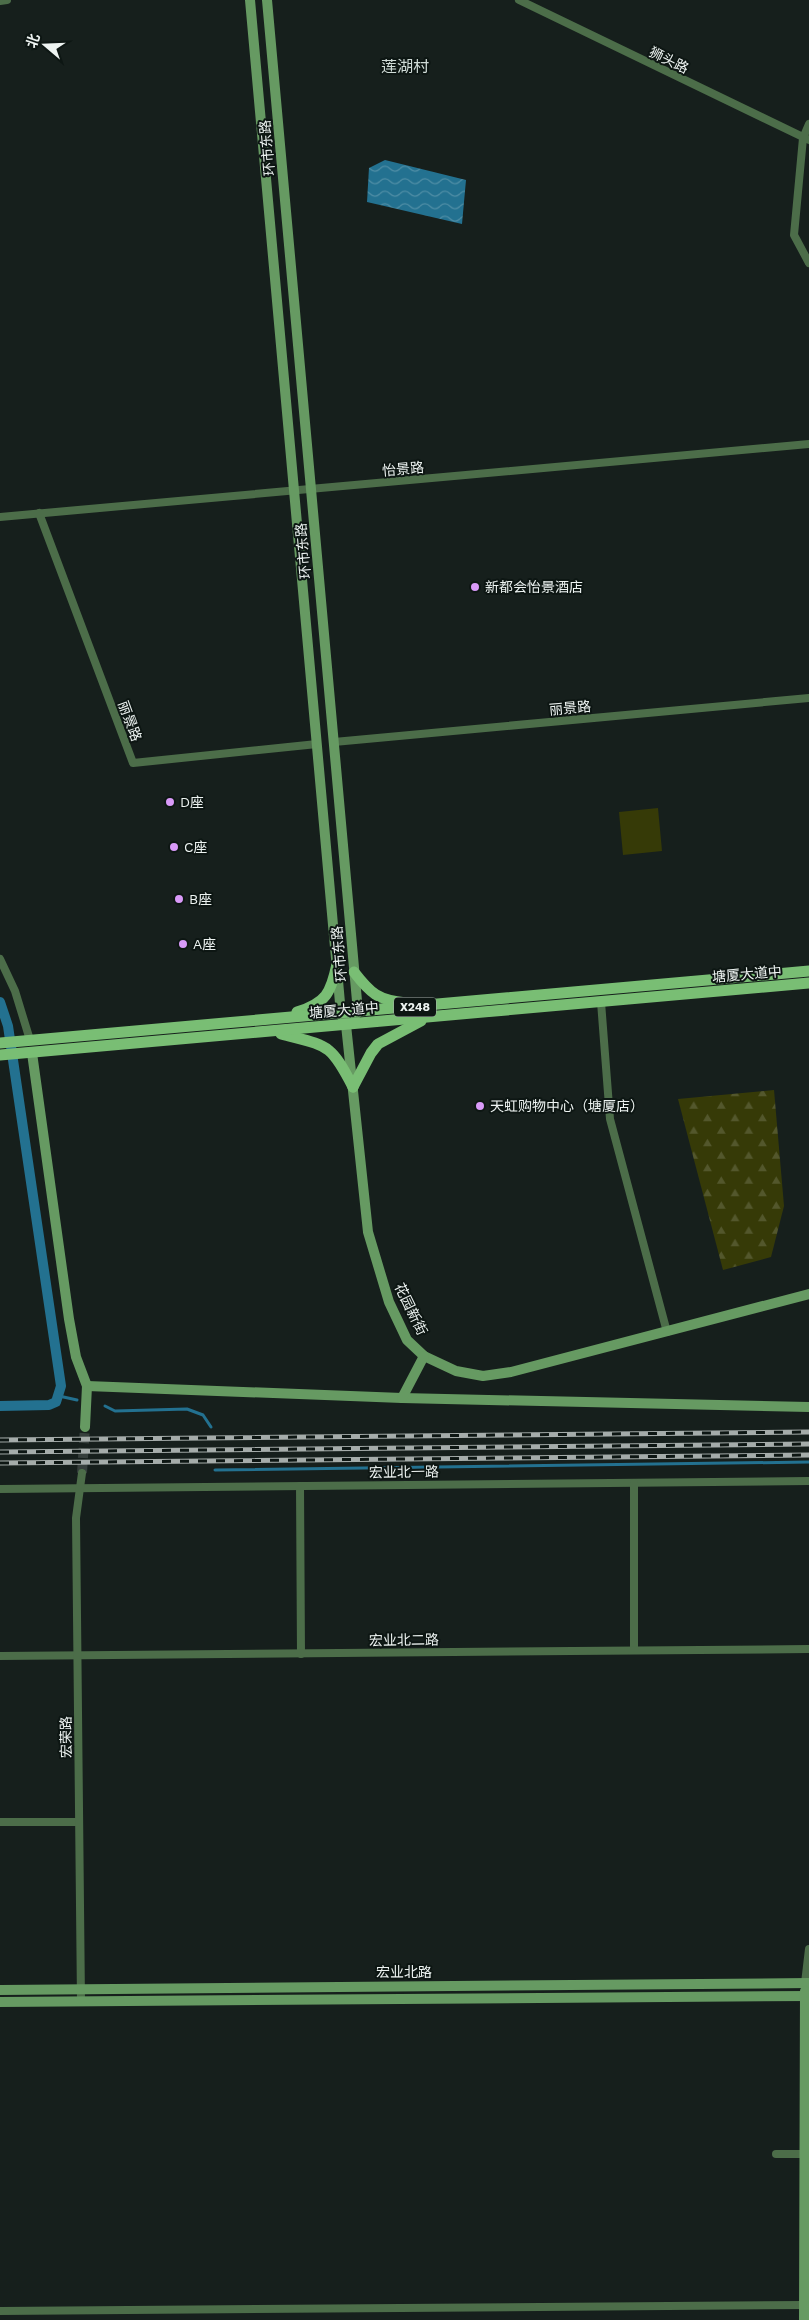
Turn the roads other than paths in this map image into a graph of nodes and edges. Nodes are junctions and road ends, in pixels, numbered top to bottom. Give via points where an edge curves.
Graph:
1 (7, 0) edge
2 (250, 0) edge
3 (267, 0) edge
4 (519, 0) edge
5 (0, 1) edge
6 (809, 124) edge
7 (806, 139) edge
8 (809, 262) edge
9 (809, 444) edge
10 (311, 490) junction
11 (294, 492) junction
12 (39, 513) junction
13 (0, 517) edge
14 (809, 698) edge
15 (334, 742) junction
16 (317, 744) junction
17 (0, 959) edge
18 (337, 964) junction
19 (809, 971) edge
20 (354, 972) junction
21 (809, 983) edge
22 (601, 1002) junction
23 (427, 1006) junction
24 (358, 1012) junction
25 (341, 1014) junction
26 (427, 1018) junction
27 (273, 1019) junction
28 (346, 1025) junction
29 (272, 1032) junction
30 (26, 1041) junction
31 (0, 1043) edge
32 (27, 1053) junction
33 (0, 1055) edge
34 (352, 1087) junction
35 (809, 1294) edge
36 (667, 1332) junction
37 (424, 1356) junction
38 (87, 1386) junction
39 (402, 1398) junction
40 (809, 1407) edge
41 (85, 1427) tunnel mouth
42 (82, 1473) tunnel mouth
43 (809, 1481) edge
44 (634, 1483) junction
45 (300, 1486) junction
46 (80, 1488) junction
47 (0, 1489) edge
48 (809, 1649) edge
49 (634, 1650) junction
50 (301, 1654) junction
51 (0, 1656) edge
52 (77, 1656) junction
53 (0, 1822) edge
54 (79, 1822) junction
55 (809, 1949) edge
56 (807, 1983) edge
57 (81, 1989) junction
58 (0, 1990) edge
59 (807, 1996) edge
60 (0, 2002) edge
61 (82, 2002) junction
62 (776, 2154) dead end
63 (804, 2154) junction
64 (804, 2305) junction
65 (0, 2311) edge
66 (804, 2320) edge

1 - 5 street
2 - 11 main road, 环市东路
3 - 10 main road, 环市东路
4 - 7 street, 狮头路
6 - 7 street
7 - 8 street via 794,235
9 - 10 street, 怡景路
10 - 11 street, 怡景路
10 - 15 main road, 环市东路
11 - 12 street, 怡景路
11 - 16 main road, 环市东路
12 - 13 street, 怡景路
12 - 16 street, 丽景路 via 133,763
14 - 15 street, 丽景路
15 - 20 main road, 环市东路
16 - 18 main road, 环市东路
17 - 30 street via 14,991
18 - 25 main road, 环市东路
18 - 27 main road via 332,986 320,1002
19 - 23 main road, 塘厦大道中 / X248
20 - 23 main road via 370,991 382,999
20 - 24 main road, 环市东路
21 - 22 main road, 塘厦大道中 / X248
22 - 26 main road, 塘厦大道中 / X248
22 - 36 street via 610,1118
23 - 24 main road, 塘厦大道中 / X248
24 - 25 main road, 塘厦大道中 / X248
24 - 28 main road
25 - 27 main road, 塘厦大道中 / X248
25 - 28 main road, 环市东路
26 - 28 main road, 塘厦大道中 / X248
26 - 34 main road via 378,1044
27 - 30 main road, 塘厦大道中 / X248
28 - 29 main road, 塘厦大道中 / X248
28 - 34 main road, 花园新街
29 - 32 main road, 塘厦大道中 / X248
29 - 34 main road via 325,1047 336,1056
30 - 31 main road, 塘厦大道中 / X248
32 - 33 main road, 塘厦大道中 / X248
32 - 38 main road via 76,1358
34 - 37 main road, 花园新街 via 368,1232 389,1302 408,1340
35 - 36 main road, 花园新街
36 - 37 main road, 花园新街 via 511,1372 483,1376 456,1371
37 - 39 main road
38 - 39 main road
38 - 41 main road
39 - 40 main road
42 - 46 street, 宏荣路
43 - 44 street, 宏业北一路
44 - 45 street, 宏业北一路
44 - 49 street
45 - 46 street, 宏业北一路
45 - 50 street
46 - 47 street, 宏业北一路
46 - 52 street, 宏荣路 via 76,1518
48 - 49 street, 宏业北二路
49 - 50 street, 宏业北二路
50 - 52 street, 宏业北二路
51 - 52 street, 宏业北二路
52 - 54 street, 宏荣路
53 - 54 street
54 - 57 street, 宏荣路
55 - 56 street
56 - 57 main road, 宏业北路
56 - 59 main road
57 - 58 main road, 宏业北路
57 - 61 street, 宏荣路
59 - 61 main road, 宏业北路
59 - 63 main road
60 - 61 main road, 宏业北路
62 - 63 street
63 - 64 main road
64 - 65 street
64 - 66 main road

